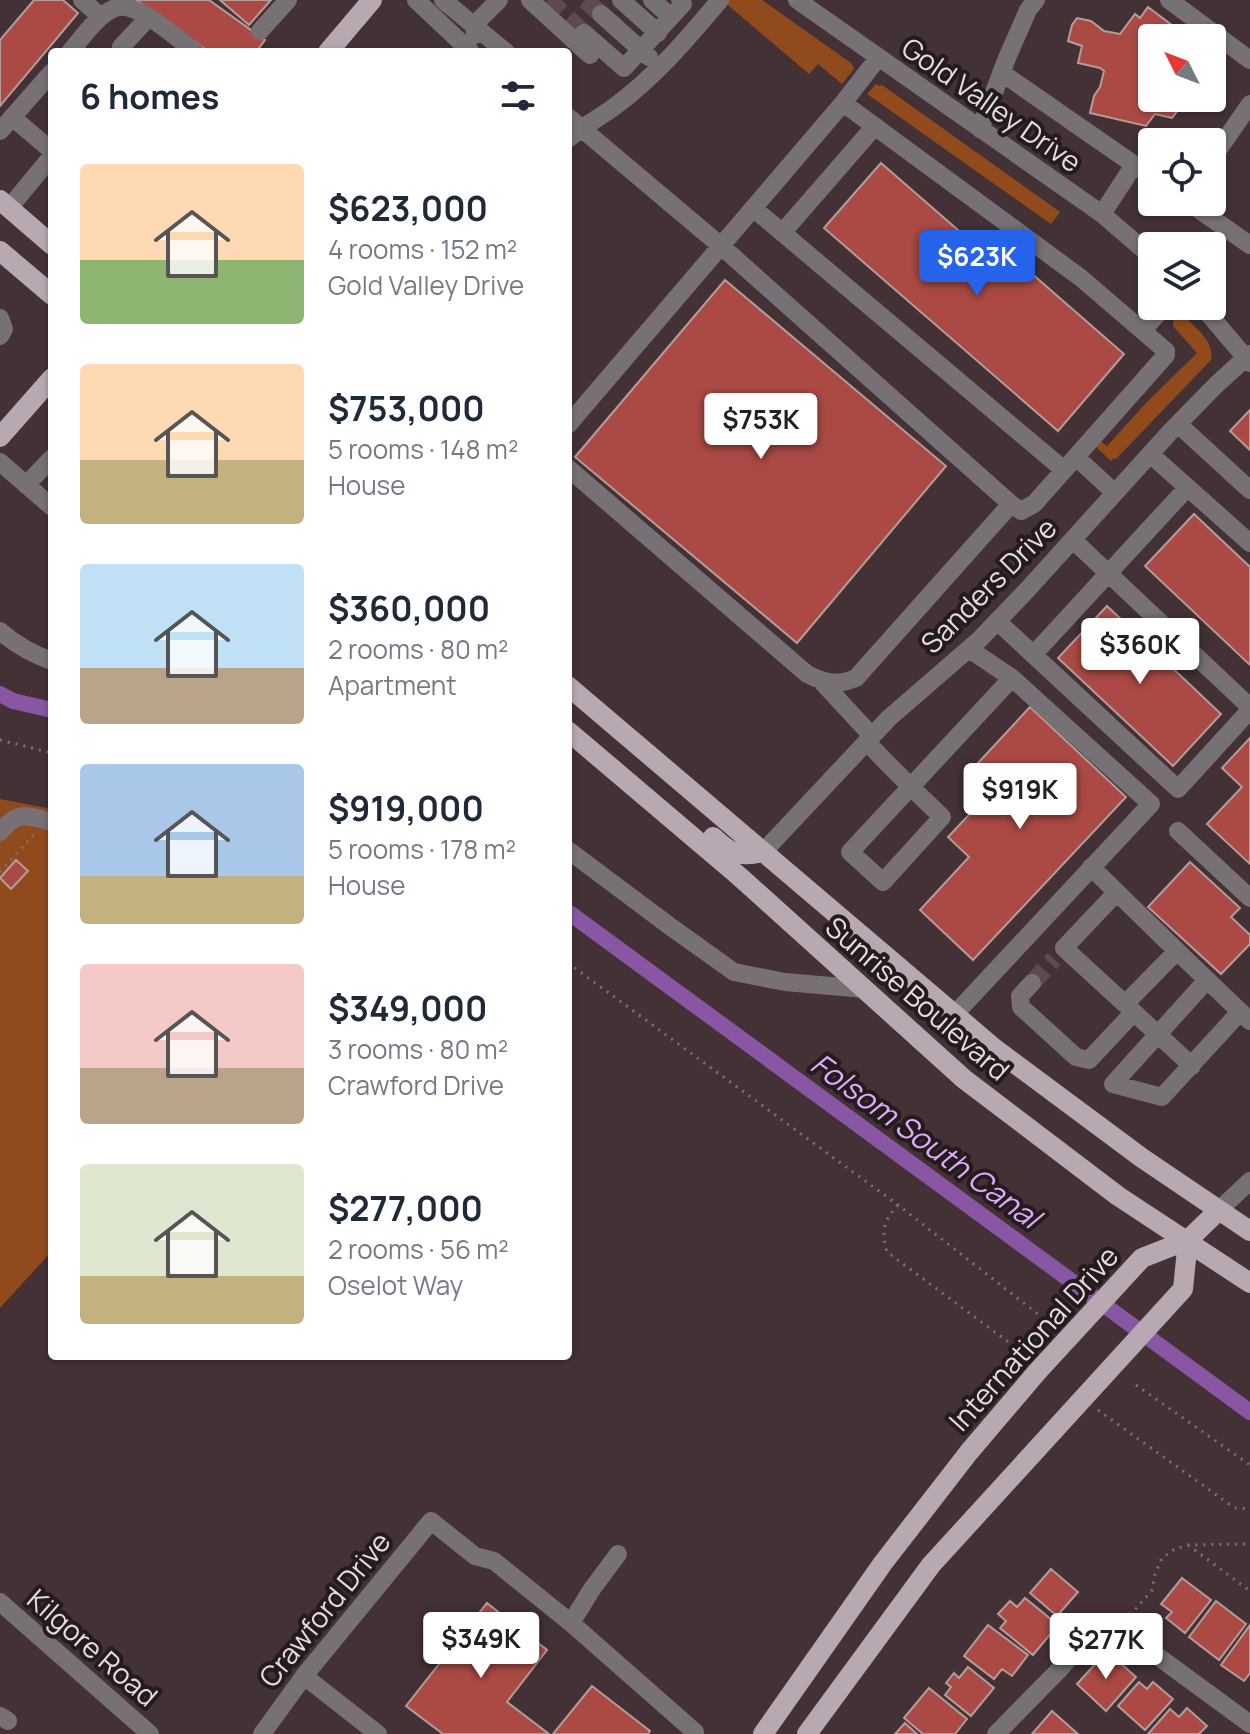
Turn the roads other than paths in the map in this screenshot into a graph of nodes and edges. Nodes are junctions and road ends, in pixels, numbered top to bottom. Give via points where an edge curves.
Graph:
1 (82, 0) edge
2 (288, 0) edge
3 (372, 0) edge
4 (416, 0) edge
5 (443, 0) edge
6 (499, 0) edge
7 (530, 0) edge
8 (621, 0) edge
9 (652, 0) edge
10 (720, 0) edge
11 (797, 0) edge
12 (1036, 0) edge
13 (1169, 0) edge
14 (675, 8) edge
15 (601, 14) tunnel mouth
16 (101, 17) junction
17 (149, 17) junction
18 (474, 25) junction
19 (260, 31) dead end
20 (584, 33) tunnel mouth
21 (658, 33) junction
22 (74, 48) edge
23 (121, 48) edge
24 (186, 48) edge
25 (331, 48) edge
26 (467, 48) edge
27 (486, 48) edge
28 (501, 48) edge
29 (641, 49) junction
30 (878, 58) junction
31 (1250, 60) edge
32 (660, 67) junction
33 (624, 68) junction
34 (1002, 73) junction
35 (48, 77) edge
36 (843, 103) junction
37 (1250, 104) edge
38 (6, 124) edge
39 (875, 126) junction
40 (572, 128) edge
41 (980, 129) junction
42 (1226, 139) edge
43 (48, 150) edge
44 (48, 157) edge
45 (1134, 165) junction
46 (1138, 168) edge
47 (4, 204) edge
48 (753, 208) junction
49 (1102, 214) junction
50 (1208, 216) edge
51 (782, 233) junction
52 (48, 242) edge
53 (1138, 245) edge
54 (1250, 245) edge
55 (721, 246) junction
56 (0, 251) edge
57 (48, 292) edge
58 (0, 318) edge
59 (1152, 320) edge
60 (1214, 320) edge
61 (1143, 330) junction
62 (0, 336) edge
63 (1248, 358) edge
64 (48, 382) edge
65 (572, 420) edge
66 (1178, 424) junction
67 (2, 432) edge
68 (1150, 454) junction
69 (0, 462) edge
70 (48, 462) edge
71 (1070, 463) junction
72 (572, 471) edge
73 (26, 485) junction
74 (1187, 488) junction
75 (1250, 490) edge
76 (1115, 493) junction
77 (48, 504) edge
78 (1011, 504) junction
79 (1073, 540) junction
80 (1250, 543) edge
81 (1108, 573) junction
82 (997, 621) junction
83 (0, 631) edge
84 (969, 649) junction
85 (1033, 655) junction
86 (48, 659) edge
87 (1012, 678) junction
88 (822, 682) junction
89 (572, 689) edge
90 (1250, 708) edge
91 (572, 734) edge
92 (870, 739) junction
93 (910, 786) junction
94 (673, 820) junction
95 (44, 827) edge
96 (1178, 831) dead end
97 (0, 832) edge
98 (763, 852) junction
99 (572, 853) edge
100 (1091, 867) junction
101 (1117, 892) junction
102 (1250, 898) edge
103 (1177, 951) junction
104 (1207, 980) junction
105 (1032, 983) tunnel mouth
106 (865, 989) junction
107 (1130, 1008) junction
108 (954, 1015) junction
109 (1245, 1017) edge
110 (1158, 1034) junction
111 (1192, 1066) junction
112 (1250, 1181) edge
113 (1219, 1210) junction
114 (1250, 1231) edge
115 (1188, 1240) junction
116 (1250, 1283) edge
117 (618, 1554) dead end
118 (0, 1602) edge
119 (571, 1623) junction
120 (304, 1676) junction
121 (1250, 1724) edge
122 (695, 1732) edge
123 (150, 1734) edge
124 (262, 1734) edge
125 (378, 1734) edge
126 (763, 1734) edge
127 (807, 1734) edge
128 (996, 1734) edge

1 - 16 street
2 - 19 street
3 - 25 main road
4 - 26 street
5 - 18 street
6 - 18 street
7 - 33 street via 615,75
8 - 21 street
9 - 14 street
10 - 32 street
11 - 30 street, Gold Valley Drive
12 - 34 street
13 - 31 street
14 - 21 street
15 - 29 street
16 - 17 street via 123,6
16 - 22 street
17 - 23 street
17 - 24 street
18 - 27 street via 475,36
18 - 28 street
20 - 33 street
21 - 29 street
29 - 32 street
29 - 33 street
30 - 36 street
30 - 41 street, Gold Valley Drive
32 - 40 street via 615,106
34 - 41 street
34 - 45 street
35 - 38 street
36 - 39 street
36 - 48 street
37 - 42 street
38 - 43 street
39 - 51 street
39 - 61 street
40 - 55 street
41 - 49 street, Gold Valley Drive
44 - 47 street
45 - 46 street
45 - 49 street
47 - 52 main road
48 - 51 street
48 - 55 street
49 - 53 street, Gold Valley Drive
50 - 54 street
51 - 71 street
55 - 65 street
55 - 78 street
56 - 57 main road
58 - 62 street
59 - 61 street
60 - 63 street
61 - 71 street via 1166,355
63 - 66 street, Sanders Drive
64 - 67 main road
66 - 68 street, Sanders Drive
66 - 75 street
68 - 74 street
68 - 76 street, Sanders Drive
69 - 73 street
70 - 73 street
71 - 76 street
71 - 78 street via 1034,504 1021,511
72 - 88 street
73 - 77 street
74 - 80 street
74 - 81 street
76 - 79 street, Sanders Drive
78 - 88 street via 856,678
79 - 81 street
79 - 82 street, Sanders Drive
81 - 85 street
81 - 90 street
82 - 84 street, Sanders Drive
82 - 85 street
83 - 86 street
84 - 87 street
84 - 92 street, Sanders Drive
85 - 90 street via 1178,789
87 - 93 street
87 - 100 street via 1151,804
88 - 92 street
89 - 98 main road, Sunrise Boulevard
91 - 94 main road, Sunrise Boulevard
92 - 93 street
92 - 98 street, Sanders Drive
93 - 93 street via 850,852 883,882 942,817
94 - 98 main road via 707,832 733,853
94 - 106 main road, Sunrise Boulevard
95 - 97 street via 19,816
96 - 102 street
98 - 108 main road, Sunrise Boulevard
99 - 106 street via 734,972
100 - 101 street
100 - 108 street
101 - 103 street
101 - 107 street via 1059,954
103 - 104 street
103 - 107 street
104 - 109 street
104 - 110 street
105 - 107 street via 1020,996 1021,1007 1076,1057 1089,1060
106 - 115 main road, Sunrise Boulevard via 964,1079 1118,1196
107 - 110 street
108 - 113 main road, Sunrise Boulevard
109 - 111 street
110 - 111 street
110 - 111 street via 1113,1084 1162,1097
112 - 113 street
113 - 114 main road, Sunrise Boulevard
113 - 115 main road
115 - 116 main road, Sunrise Boulevard
115 - 126 main road, International Drive via 1142,1258 1042,1367 883,1563
115 - 127 main road via 1183,1289 931,1565
117 - 119 street
118 - 123 street, Kilgore Road
119 - 120 street, Crawford Drive via 494,1561 475,1556 431,1521
119 - 122 street
120 - 124 street, Crawford Drive
120 - 125 street
121 - 128 street via 1111,1622 1098,1625

